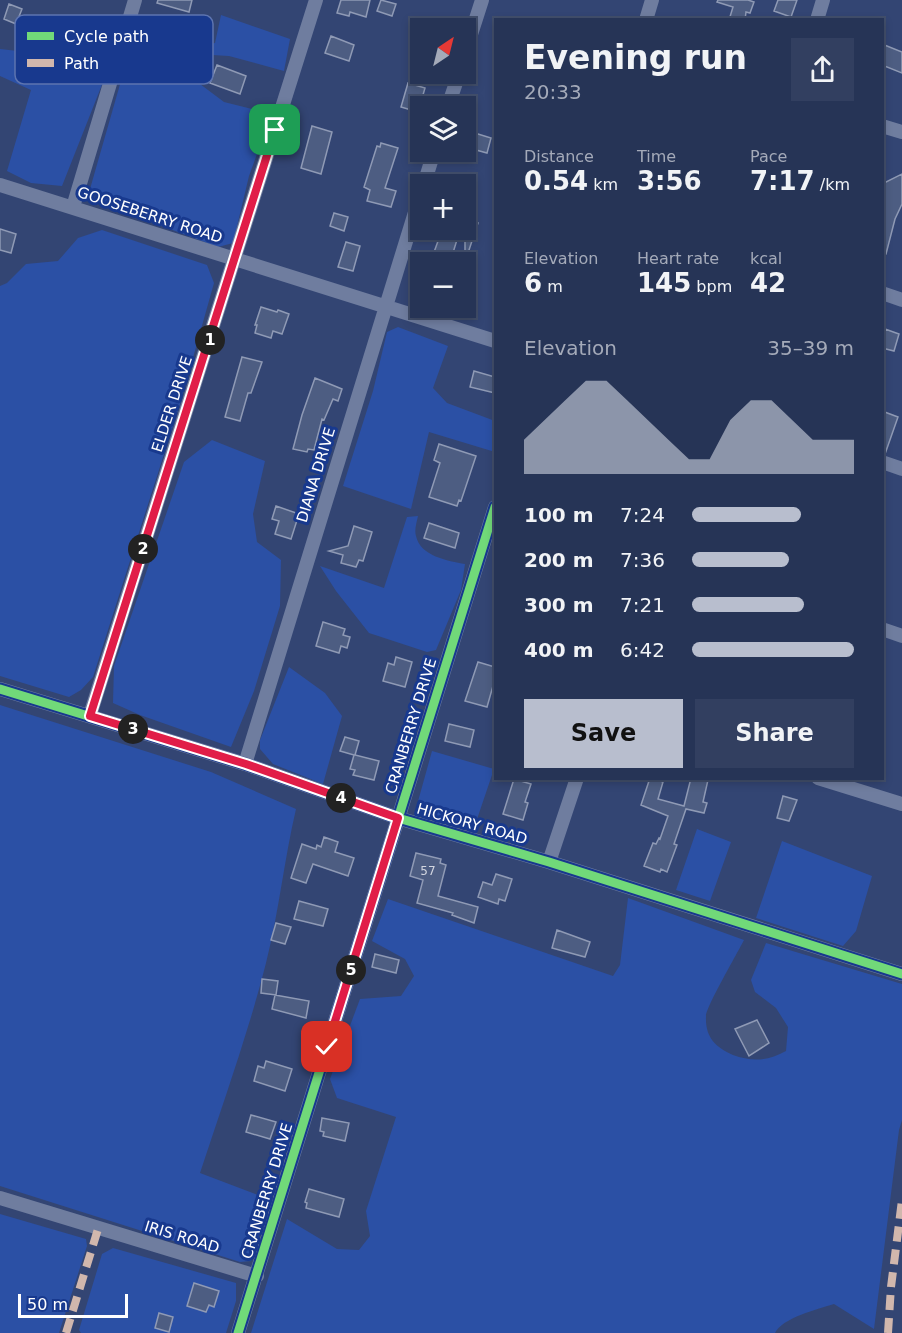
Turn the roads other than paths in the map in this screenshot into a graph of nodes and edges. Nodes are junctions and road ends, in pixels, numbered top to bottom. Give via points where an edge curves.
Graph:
1 (135, 0) edge
2 (316, 0) edge
3 (482, 0) edge
4 (652, 0) edge
5 (823, 0) edge
6 (131, 15) edge
7 (647, 18) edge
8 (818, 18) edge
9 (476, 19) edge
10 (110, 84) edge
11 (884, 127) edge
12 (902, 132) edge
13 (0, 185) edge
14 (73, 207) junction
15 (410, 227) edge
16 (235, 260) junction
17 (884, 294) edge
18 (902, 300) edge
19 (385, 306) junction
20 (494, 341) edge
21 (884, 463) edge
22 (902, 469) edge
23 (494, 510) edge
24 (884, 630) edge
25 (902, 636) edge
26 (0, 689) edge
27 (90, 716) junction
28 (246, 764) junction
29 (576, 780) edge
30 (824, 780) edge
31 (902, 804) edge
32 (398, 818) junction
33 (549, 862) junction
34 (902, 974) edge
35 (0, 1198) edge
36 (257, 1276) junction
37 (238, 1333) edge

1 - 6 street
2 - 16 street, ELDER DRIVE
3 - 9 street
4 - 7 street
5 - 8 street
10 - 14 street
11 - 12 street
13 - 14 street, GOOSEBERRY ROAD
14 - 16 street, GOOSEBERRY ROAD
15 - 19 street, DIANA DRIVE
16 - 19 street, GOOSEBERRY ROAD
16 - 27 street, ELDER DRIVE
17 - 18 street
19 - 20 street, GOOSEBERRY ROAD
19 - 28 street, DIANA DRIVE
21 - 22 street
23 - 32 street, CRANBERRY DRIVE
24 - 25 street
26 - 27 street, HICKORY ROAD
27 - 28 street, HICKORY ROAD
28 - 32 street, HICKORY ROAD
29 - 33 street
30 - 31 street
32 - 33 street, HICKORY ROAD
32 - 36 street, CRANBERRY DRIVE
33 - 34 street, HICKORY ROAD
35 - 36 street, IRIS ROAD
36 - 37 street, CRANBERRY DRIVE

